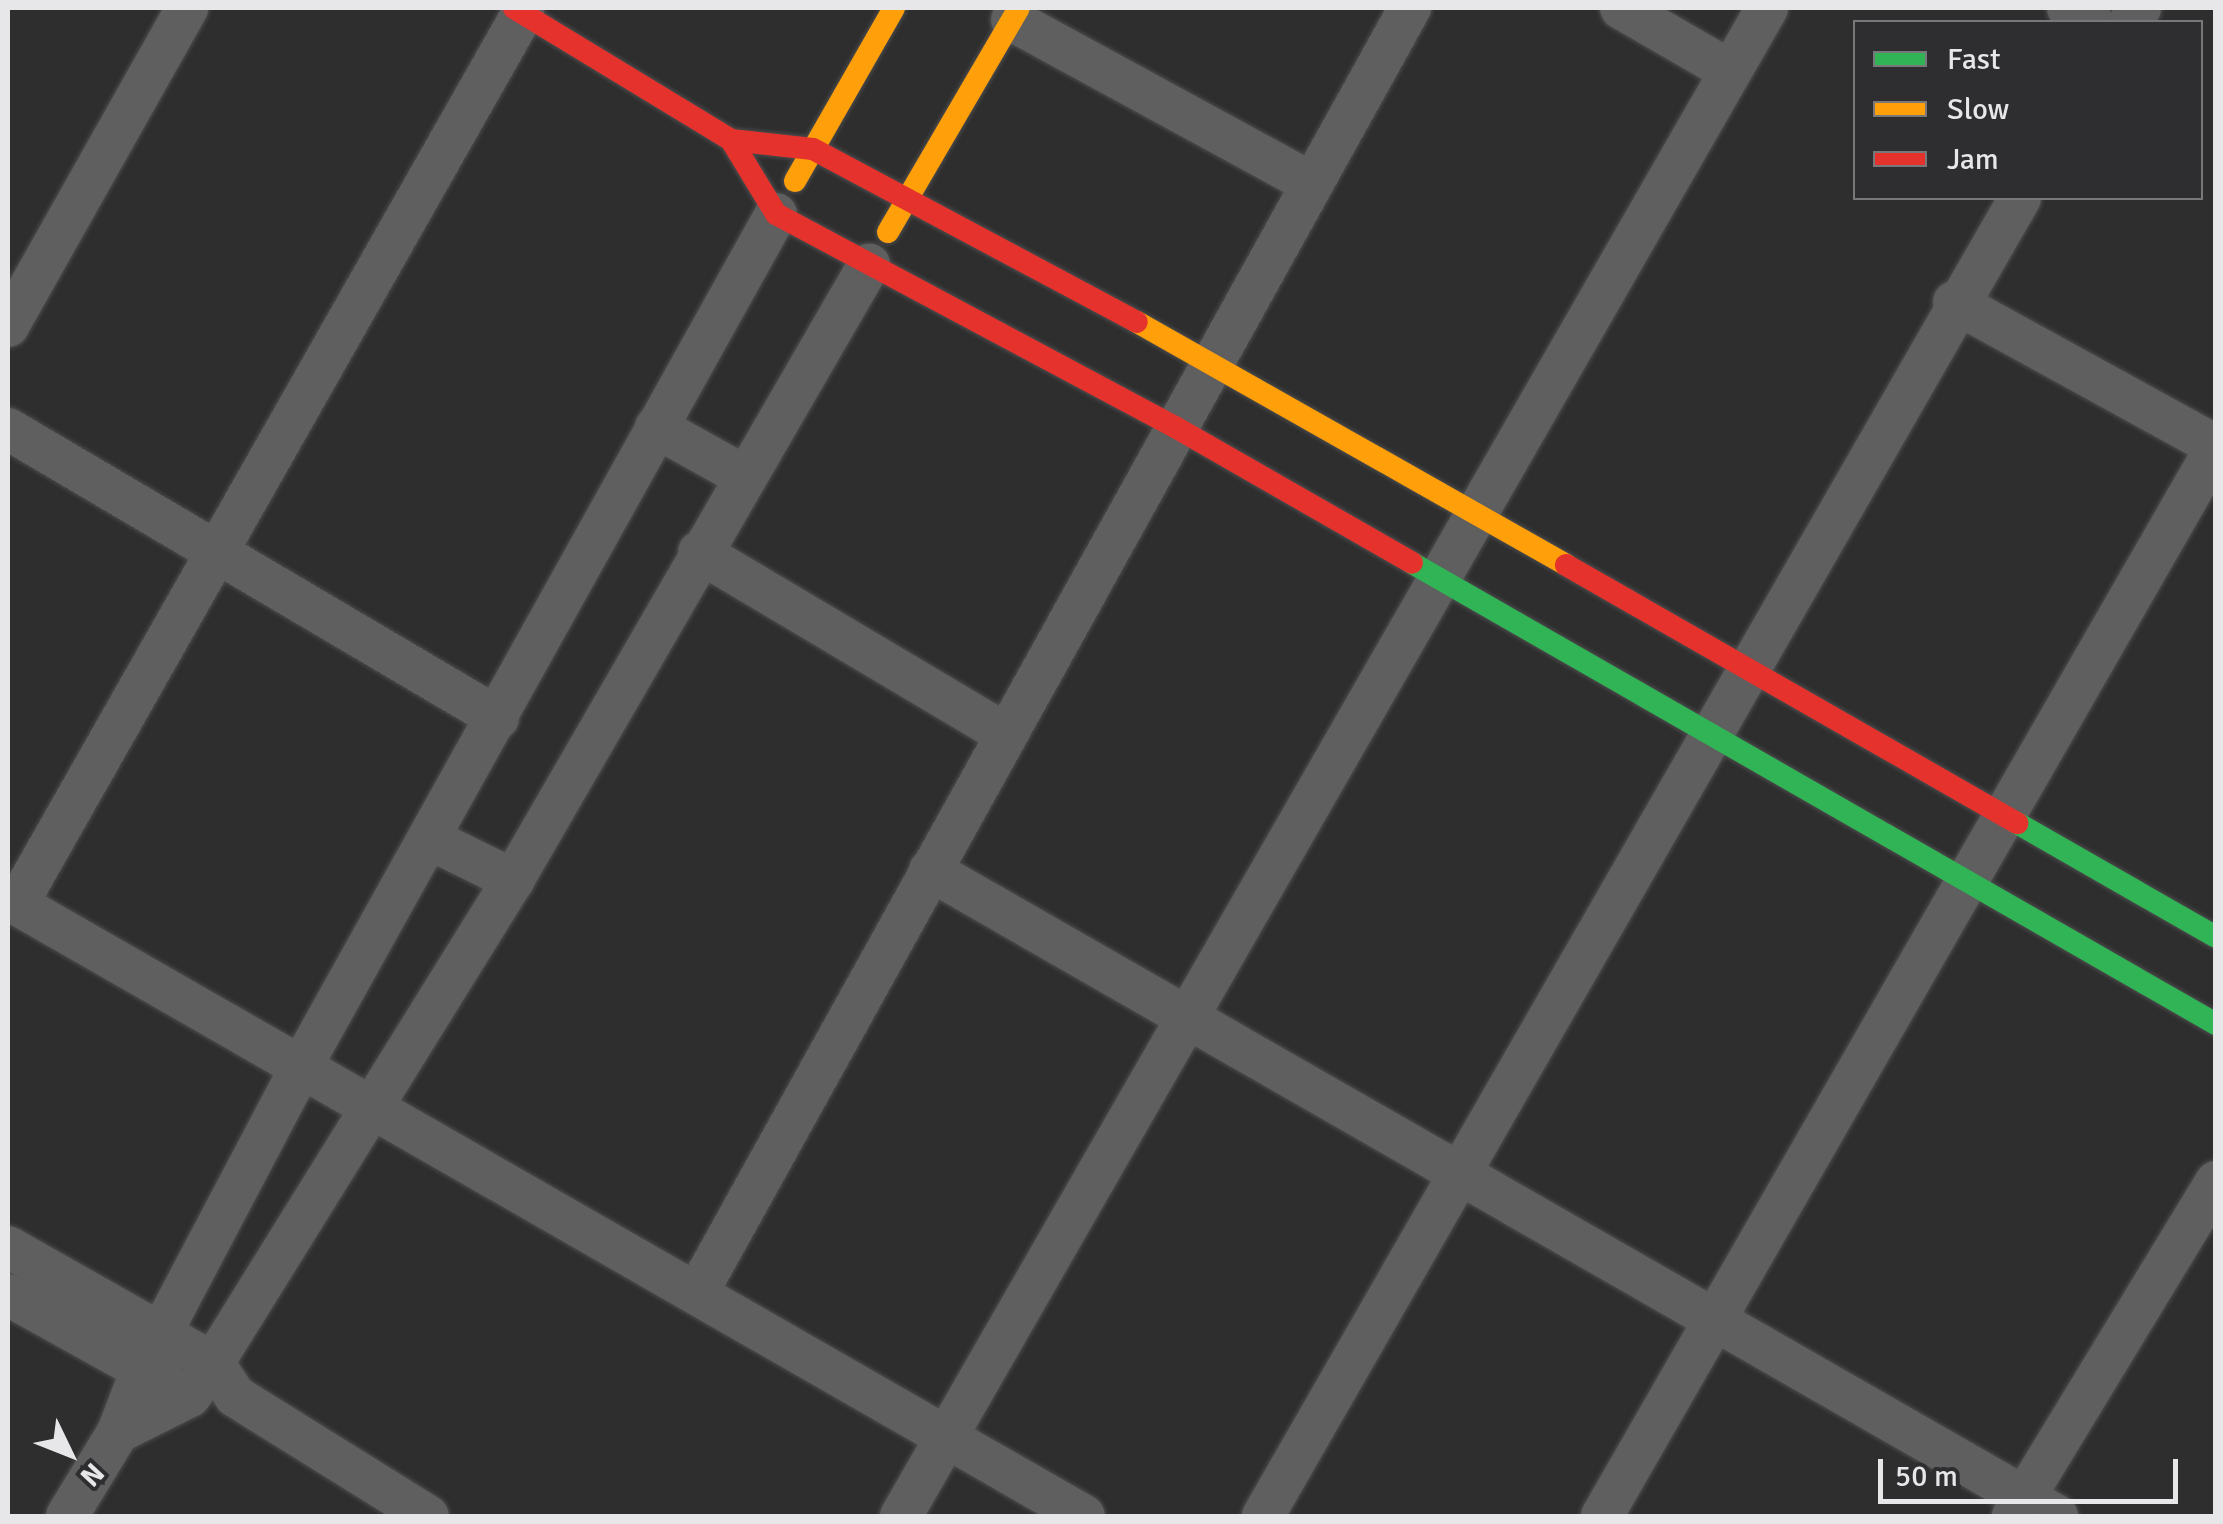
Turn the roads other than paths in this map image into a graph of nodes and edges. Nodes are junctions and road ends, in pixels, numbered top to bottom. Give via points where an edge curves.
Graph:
1 (187, 8) edge
2 (894, 8) edge
3 (1410, 8) edge
4 (1621, 8) edge
5 (1767, 8) edge
6 (519, 10) edge
7 (1016, 14) edge
8 (1730, 71) junction
9 (730, 140) junction
10 (813, 149) junction
11 (1311, 183) junction
12 (906, 200) junction
13 (2019, 200) edge
14 (776, 214) junction
15 (869, 266) junction
16 (1954, 302) junction
17 (8, 326) edge
18 (1210, 361) junction
19 (656, 427) junction
20 (1175, 427) junction
21 (8, 429) edge
22 (2216, 447) edge
23 (744, 476) junction
24 (1477, 511) junction
25 (218, 552) junction
26 (699, 552) junction
27 (1437, 580) junction
28 (1745, 672) junction
29 (498, 718) junction
30 (1005, 734) junction
31 (1710, 735) junction
32 (2004, 817) junction
33 (430, 840) junction
34 (930, 870) junction
35 (513, 880) junction
36 (1966, 882) junction
37 (12, 901) edge
38 (2216, 937) edge
39 (1185, 1017) junction
40 (2216, 1024) edge
41 (302, 1065) junction
42 (374, 1104) junction
43 (1460, 1174) junction
44 (2216, 1182) edge
45 (8, 1246) edge
46 (697, 1293) junction
47 (8, 1296) edge
48 (1713, 1319) junction
49 (151, 1350) junction
50 (213, 1385) junction
51 (118, 1432) junction
52 (947, 1437) junction
53 (2031, 1510) edge
54 (66, 1516) edge
55 (428, 1516) edge
56 (901, 1516) edge
57 (1084, 1516) edge
58 (1263, 1516) edge
59 (1602, 1516) edge

1 - 17 street
2 - 10 street
3 - 11 street
4 - 8 street
5 - 8 street
6 - 9 street
6 - 25 street
7 - 11 street
7 - 12 street
8 - 24 street
9 - 10 street
9 - 14 street
10 - 12 street
10 - 14 street
11 - 18 street
12 - 15 street
12 - 18 street
13 - 16 street
14 - 15 street
14 - 19 street
15 - 20 street
15 - 23 street
16 - 22 street
16 - 28 street
18 - 20 street
18 - 24 street
19 - 23 street
19 - 29 street
20 - 27 street
20 - 30 street
21 - 25 street
22 - 32 street
23 - 26 street
24 - 27 street
24 - 28 street
25 - 29 street
25 - 37 street
26 - 30 street
26 - 35 street
27 - 31 street
27 - 39 street
28 - 31 street
28 - 32 street
29 - 33 street
30 - 34 street
31 - 36 street
31 - 43 street
32 - 36 street
32 - 38 street
33 - 35 street
33 - 41 street
34 - 39 street
34 - 46 street
35 - 42 street
36 - 40 street
36 - 48 street
37 - 41 street
39 - 43 street
39 - 52 street
41 - 42 street
41 - 49 street
42 - 46 street
42 - 50 street
43 - 48 street
43 - 58 street
44 - 53 street
45 - 49 street
46 - 52 street
47 - 49 street
48 - 53 street
48 - 59 street
49 - 50 street
49 - 51 street
50 - 51 street
50 - 55 street
51 - 54 street
52 - 56 street
52 - 57 street

